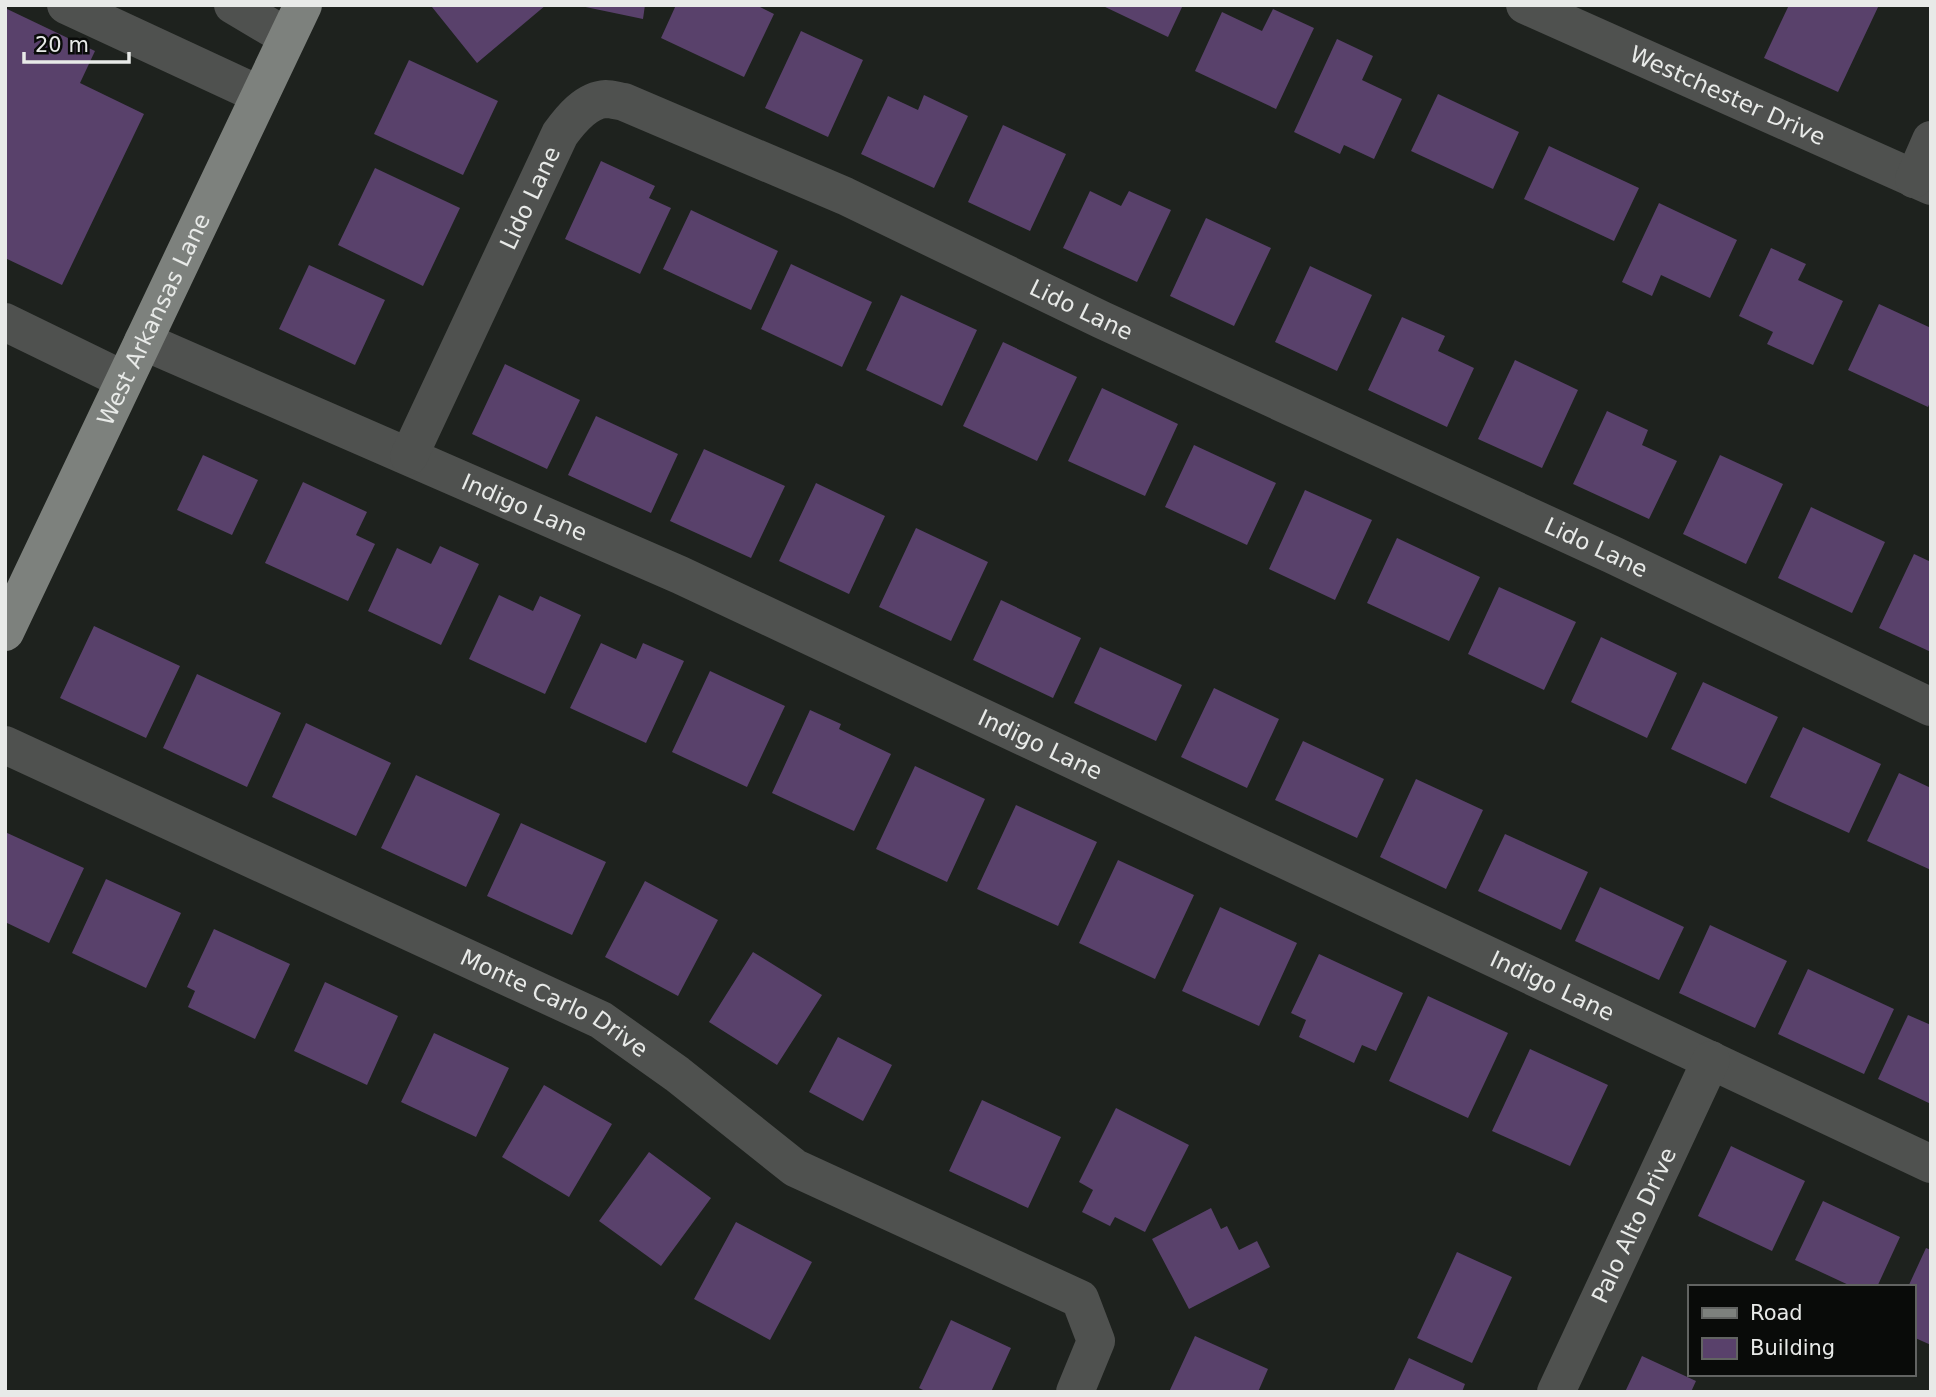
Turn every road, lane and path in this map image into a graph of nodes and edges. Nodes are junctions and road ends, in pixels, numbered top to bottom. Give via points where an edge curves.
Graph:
1 (66, 5) edge
2 (233, 5) edge
3 (1525, 5) edge
4 (295, 21) edge
5 (260, 95) junction
6 (1931, 140) edge
7 (1922, 182) edge
8 (5, 322) edge
9 (143, 341) junction
10 (124, 380) junction
11 (409, 456) junction
12 (5, 632) edge
13 (1931, 707) edge
14 (5, 745) edge
15 (1711, 1060) junction
16 (1931, 1164) edge
17 (1075, 1392) edge
18 (1556, 1392) edge

1 - 5 street
2 - 4 street
3 - 7 street, Westchester Drive
4 - 5 main road, West Arkansas Lane
5 - 9 main road, West Arkansas Lane
6 - 7 street
8 - 10 street
9 - 10 main road, West Arkansas Lane
9 - 11 street, Indigo Lane
10 - 12 main road, West Arkansas Lane
11 - 13 street, Lido Lane via 560,134 575,114 593,103 604,99 624,102 845,196
11 - 15 street, Indigo Lane via 680,575
14 - 17 street, Monte Carlo Drive via 600,1020 677,1074 795,1168 1080,1299 1096,1341
15 - 16 street, Indigo Lane
15 - 18 street, Palo Alto Drive

